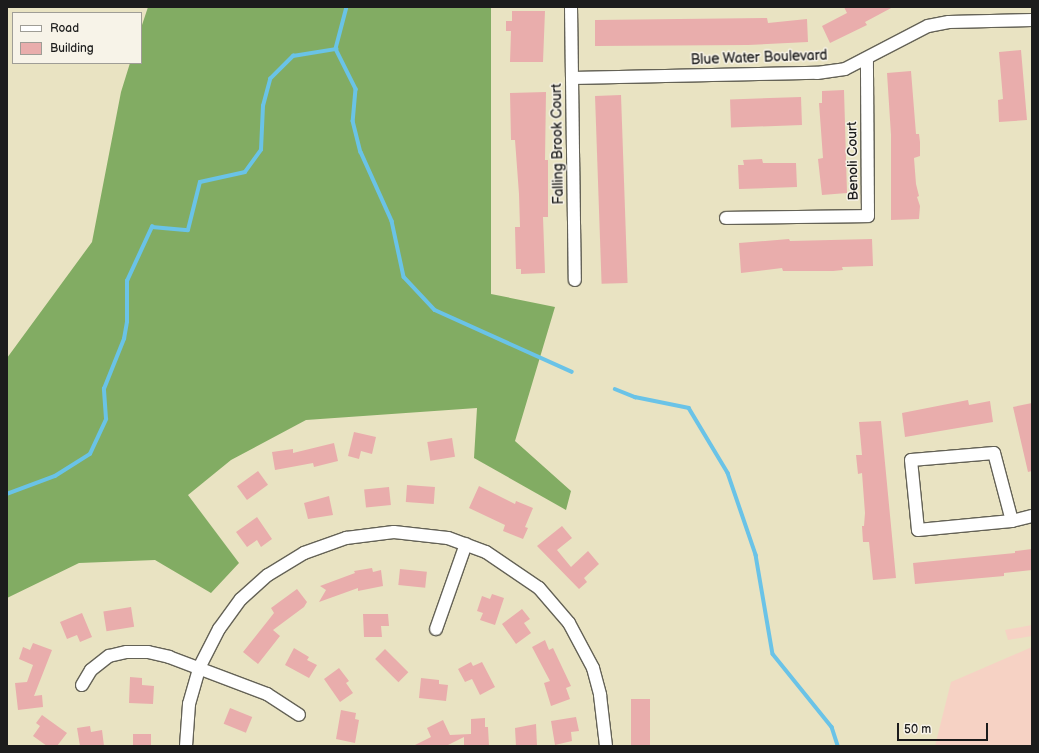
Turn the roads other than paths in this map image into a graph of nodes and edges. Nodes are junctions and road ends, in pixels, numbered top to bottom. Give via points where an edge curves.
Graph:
1 (572, 7) edge
2 (1032, 20) edge
3 (867, 60) junction
4 (572, 78) junction
5 (726, 218) dead end
6 (575, 280) dead end
7 (1032, 516) edge
8 (1012, 521) junction
9 (466, 544) junction
10 (436, 629) dead end
11 (199, 668) junction
12 (82, 685) dead end
13 (299, 715) dead end
14 (186, 746) edge
15 (606, 746) edge

1 - 4 street, Falling Brook Court
2 - 3 street, Blue Water Boulevard via 949,22 928,26
3 - 4 street, Blue Water Boulevard via 845,69 816,73
3 - 5 street, Benoli Court via 868,216
4 - 6 street, Falling Brook Court
7 - 8 street
8 - 8 street via 918,530 911,460 994,453
9 - 10 street
9 - 11 street via 420,533 394,532 346,538 304,553 268,575 241,599 219,629
9 - 15 street via 486,552 524,576 553,603 569,623 592,668 602,702
11 - 12 street via 169,657 127,652 109,656 99,662
11 - 13 street via 267,694
11 - 14 street via 189,704

